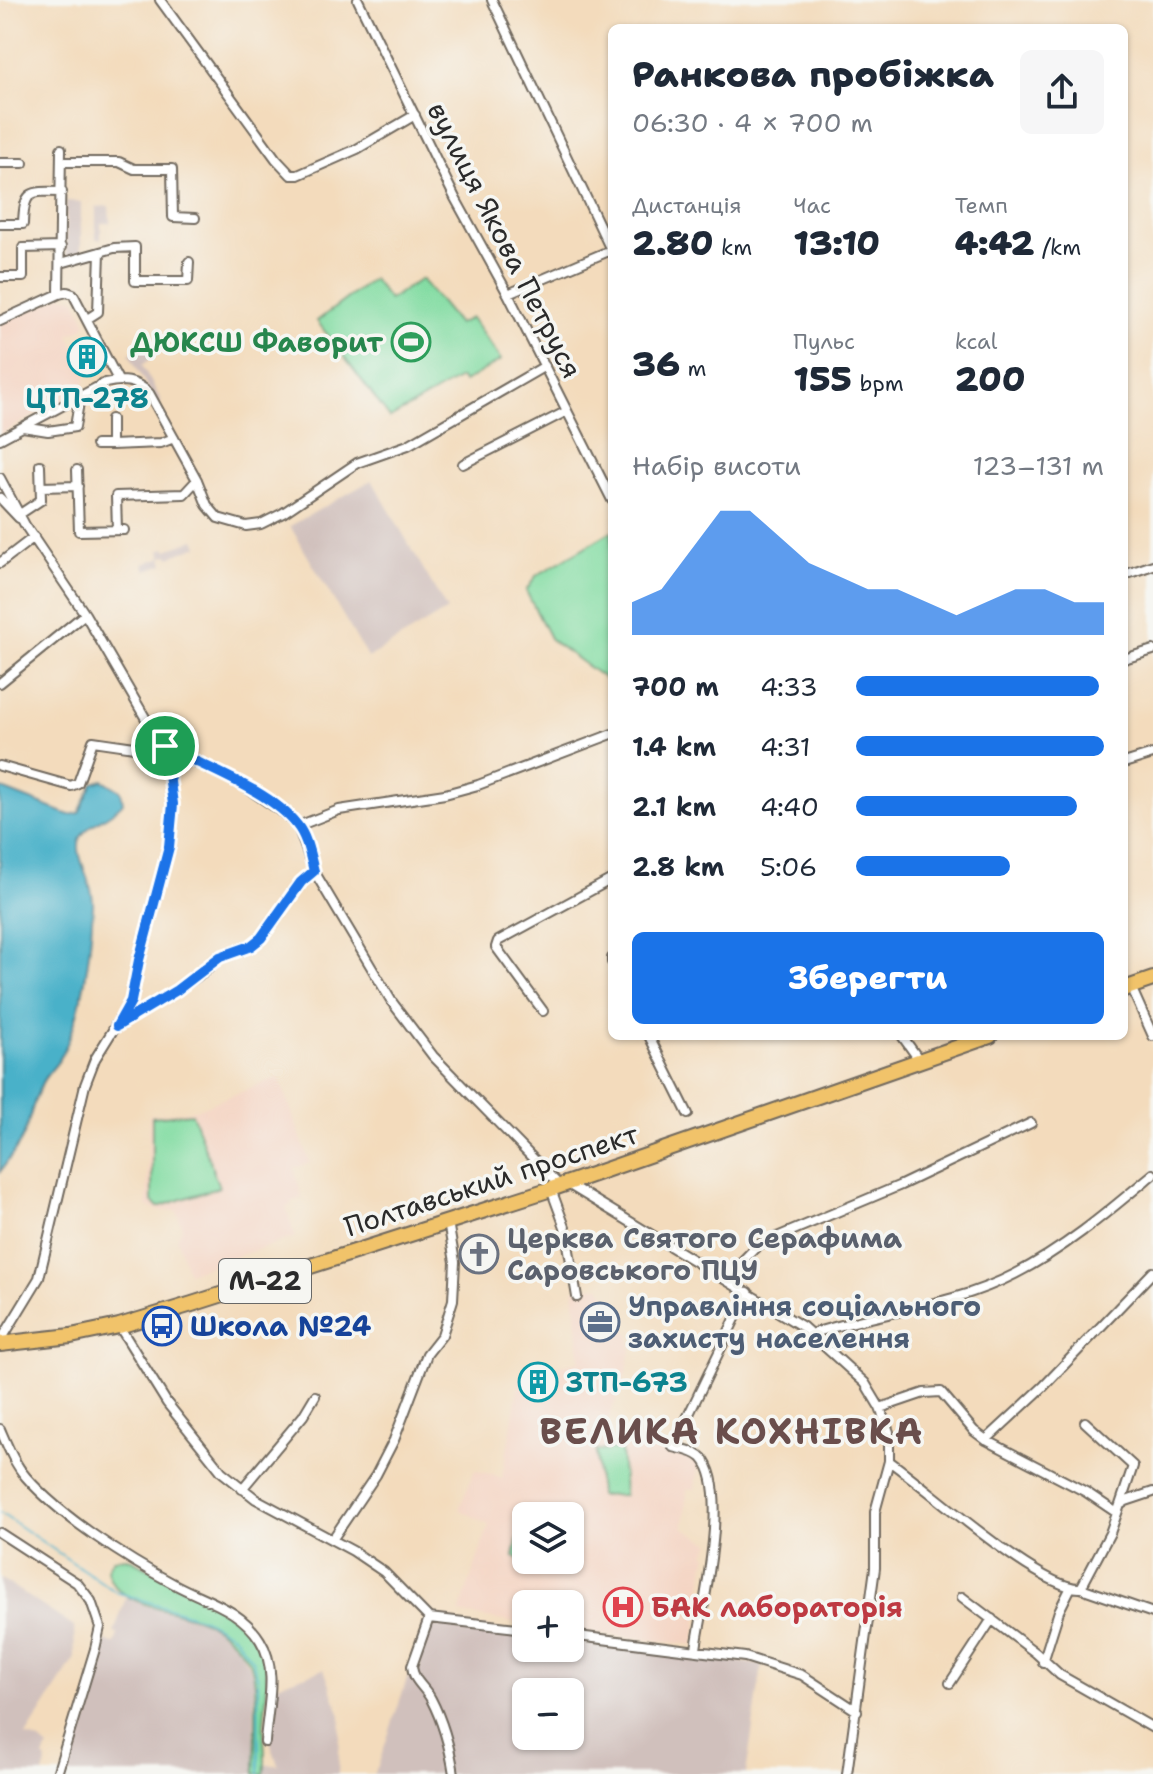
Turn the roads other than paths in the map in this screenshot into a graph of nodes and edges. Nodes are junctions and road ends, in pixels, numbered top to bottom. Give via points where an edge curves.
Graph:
1 (160, 0) edge
2 (358, 0) edge
3 (492, 0) edge
4 (415, 115) junction
5 (61, 149) dead end
6 (61, 162) junction
7 (0, 163) edge
8 (23, 163) dead end
9 (62, 192) junction
10 (195, 218) dead end
11 (0, 224) edge
12 (608, 243) edge
13 (61, 247) junction
14 (100, 252) junction
15 (608, 253) edge
16 (189, 262) dead end
17 (61, 263) junction
18 (0, 277) edge
19 (59, 294) junction
20 (508, 294) junction
21 (87, 319) junction
22 (0, 321) edge
23 (545, 366) junction
24 (118, 380) junction
25 (80, 396) junction
26 (567, 411) junction
27 (111, 419) dead end
28 (23, 427) junction
29 (174, 438) junction
30 (0, 439) edge
31 (96, 445) dead end
32 (111, 445) junction
33 (463, 464) dead end
34 (40, 465) dead end
35 (77, 470) dead end
36 (0, 478) edge
37 (197, 480) junction
38 (78, 486) junction
39 (41, 487) junction
40 (608, 492) edge
41 (0, 498) edge
42 (20, 514) junction
43 (25, 525) junction
44 (34, 537) junction
45 (0, 563) edge
46 (1153, 565) edge
47 (1128, 574) edge
48 (85, 614) junction
49 (1153, 650) edge
50 (1128, 658) edge
51 (0, 683) edge
52 (608, 736) edge
53 (165, 746) junction
54 (1153, 754) edge
55 (1128, 762) edge
56 (0, 766) edge
57 (298, 826) junction
58 (314, 871) junction
59 (608, 881) edge
60 (1153, 979) edge
61 (1128, 988) edge
62 (1128, 990) edge
63 (543, 1011) dead end
64 (117, 1026) junction
65 (1153, 1036) edge
66 (651, 1040) edge
67 (905, 1040) edge
68 (979, 1040) edge
69 (920, 1061) junction
70 (688, 1114) dead end
71 (1031, 1123) dead end
72 (1153, 1174) edge
73 (560, 1186) junction
74 (448, 1222) junction
75 (1153, 1272) edge
76 (725, 1279) junction
77 (748, 1292) junction
78 (577, 1297) dead end
79 (119, 1326) junction
80 (811, 1334) junction
81 (0, 1343) edge
82 (315, 1396) dead end
83 (880, 1408) junction
84 (1085, 1422) dead end
85 (0, 1429) edge
86 (986, 1440) junction
87 (889, 1461) junction
88 (242, 1489) junction
89 (1153, 1492) edge
90 (1118, 1509) junction
91 (0, 1533) edge
92 (332, 1540) junction
93 (1081, 1588) junction
94 (1070, 1589) junction
95 (962, 1597) dead end
96 (1153, 1613) edge
97 (429, 1618) junction
98 (992, 1619) junction
99 (512, 1627) edge
100 (584, 1637) edge
101 (696, 1649) junction
102 (1043, 1662) junction
103 (950, 1683) dead end
104 (857, 1711) junction
105 (1153, 1728) edge
106 (265, 1742) dead end
107 (57, 1774) edge
108 (454, 1774) edge
109 (847, 1774) edge

1 - 4 street via 291,175 357,149
2 - 4 street, вулиця Якова Петруся
3 - 12 street
4 - 20 street, вулиця Якова Петруся
5 - 6 street
6 - 9 street
6 - 10 street via 172,169 173,217
7 - 8 street
9 - 11 street via 29,194 23,224
9 - 13 street
13 - 17 street
13 - 18 street via 23,248 23,277
14 - 16 street via 135,247 135,281 188,281
14 - 17 street
14 - 21 street via 98,312
15 - 20 street
17 - 19 street
19 - 21 street via 73,294
19 - 22 street
20 - 23 street, вулиця Якова Петруся
21 - 24 street
23 - 26 street, вулиця Якова Петруся
23 - 37 street via 408,445 357,463 261,524 246,526 218,518
24 - 25 street
24 - 29 street via 149,393
25 - 28 street
25 - 28 street via 75,427
26 - 33 street
26 - 40 street, вулиця Якова Петруся
27 - 32 street
28 - 30 street
29 - 32 street
29 - 37 street
31 - 32 street
34 - 39 street
35 - 38 street
36 - 42 street
37 - 38 street via 184,494 116,496 120,530 79,531
38 - 39 street
39 - 42 street via 41,500
41 - 43 street
42 - 43 street
43 - 44 street
44 - 45 street
44 - 48 street
46 - 47 street
48 - 51 street
48 - 53 street
49 - 50 street
52 - 57 street via 478,785 339,810
53 - 56 street via 93,741 75,786
53 - 57 street via 241,784
53 - 64 street via 173,804 169,847 131,1001
54 - 55 street
57 - 58 street
58 - 64 street via 251,946 220,957
58 - 73 street via 419,1038
59 - 63 street via 498,941 496,947
60 - 61 highway
62 - 65 street
64 - 81 street via 85,1085 39,1278
66 - 70 street
67 - 69 street
68 - 69 highway, Полтавський проспект / М-22
69 - 73 highway, Полтавський проспект / М-22
71 - 76 street via 758,1245
72 - 80 street via 1074,1237 1014,1275
73 - 74 highway, Полтавський проспект / М-22
73 - 76 street
73 - 78 street
74 - 79 highway, Полтавський проспект / М-22
74 - 92 street via 455,1262 453,1300 442,1335 427,1354 376,1475
75 - 86 street
76 - 77 street
77 - 80 street
77 - 101 street via 673,1447 699,1455 714,1482 712,1555
79 - 81 highway, Полтавський проспект / М-22
79 - 88 street via 167,1403
80 - 83 street via 865,1383
82 - 88 street
83 - 86 street via 941,1392
83 - 87 street via 889,1432
84 - 90 street via 1133,1466
85 - 106 street via 26,1476 58,1506 153,1572 239,1617 260,1640 271,1680
86 - 90 street
87 - 94 street via 996,1545
87 - 104 street via 875,1512 875,1568
88 - 92 street
89 - 90 street
90 - 93 street
91 - 107 street via 77,1583 91,1601 100,1627
92 - 97 street via 384,1572
93 - 94 street
93 - 96 street
94 - 102 street
95 - 98 street
97 - 99 street
97 - 108 street via 412,1674 440,1718
98 - 102 street
98 - 103 street
100 - 101 street
101 - 104 street via 802,1675
102 - 105 street
104 - 109 street

